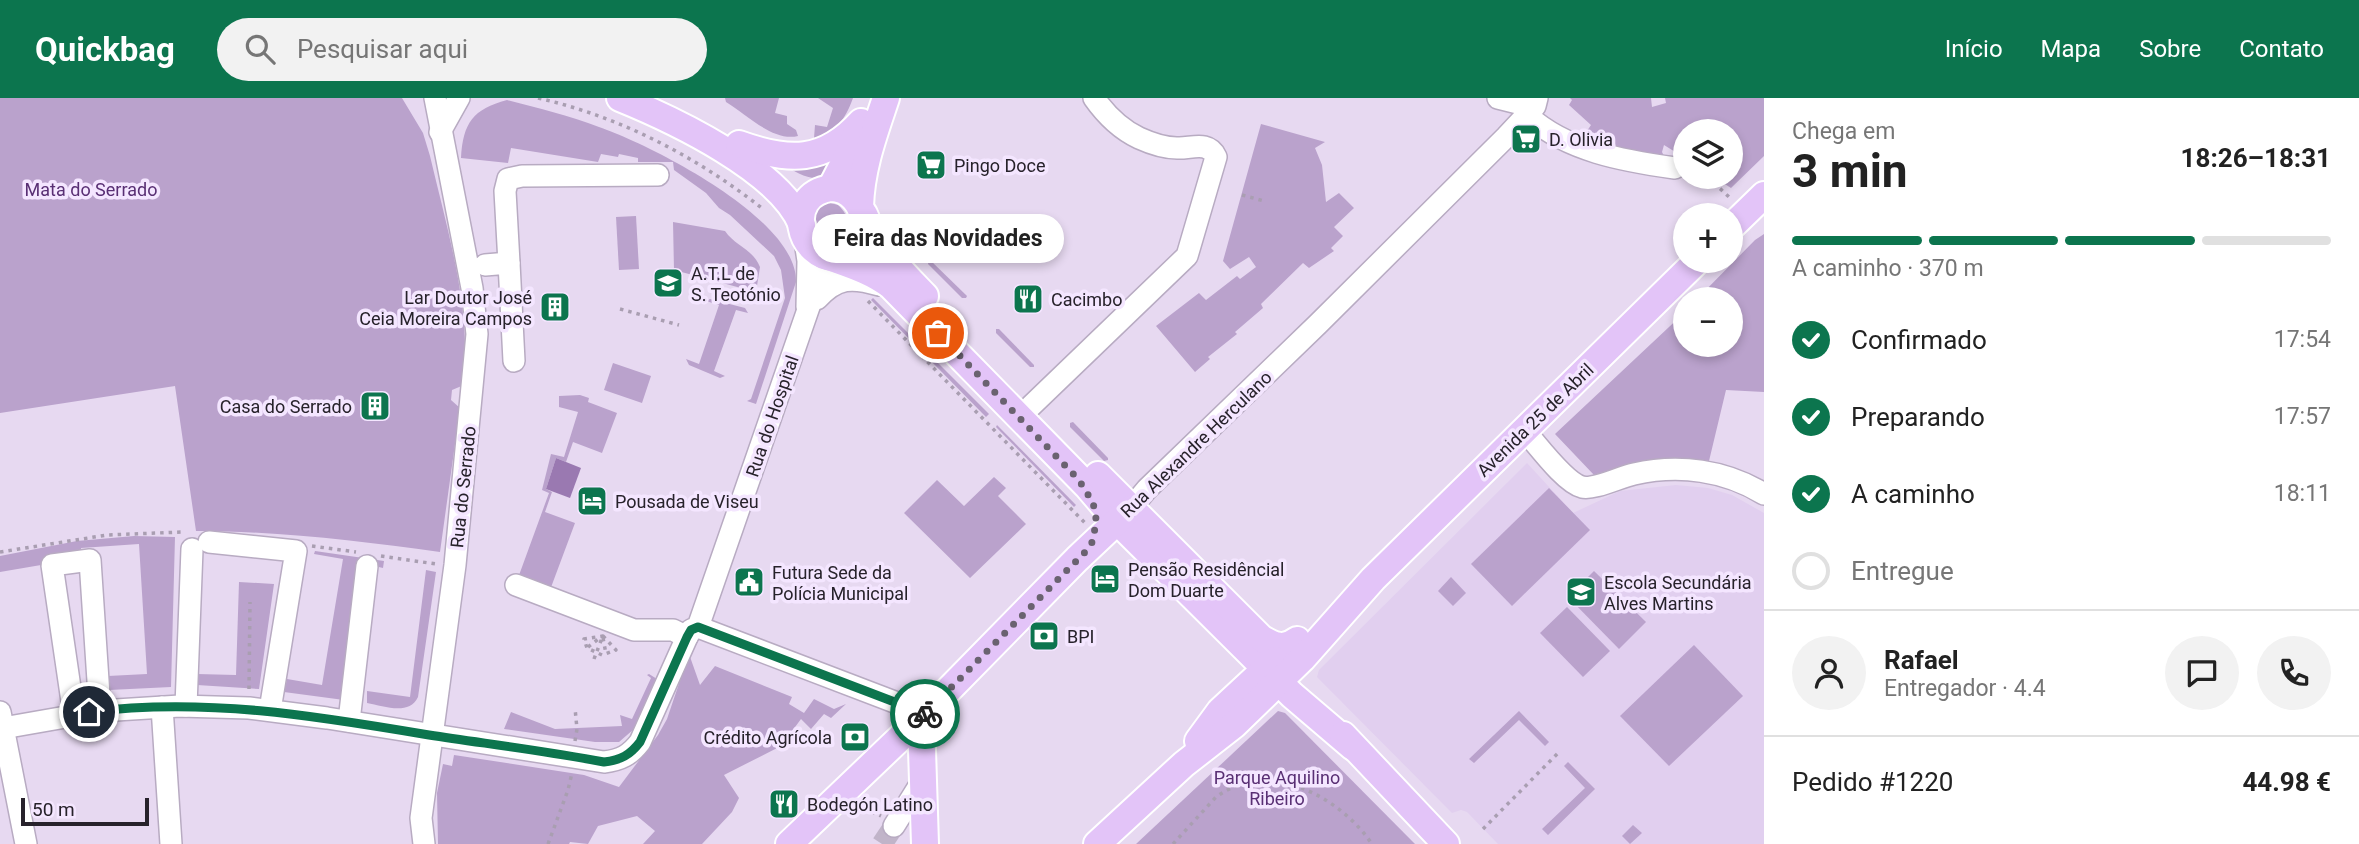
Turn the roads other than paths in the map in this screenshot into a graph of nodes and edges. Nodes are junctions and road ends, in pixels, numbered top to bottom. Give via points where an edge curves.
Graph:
1 (421, 98) edge
2 (435, 98) edge
3 (459, 98) edge
4 (620, 98) edge
5 (657, 98) edge
6 (886, 98) edge
7 (1094, 98) edge
8 (1498, 98) edge
9 (1533, 104) edge
10 (865, 110) edge
11 (440, 132) junction
12 (740, 144) junction
13 (1673, 168) edge
14 (658, 175) dead end
15 (827, 188) junction
16 (1762, 202) edge
17 (862, 211) junction
18 (1743, 217) edge
19 (803, 229) junction
20 (837, 257) junction
21 (509, 263) junction
22 (485, 265) dead end
23 (1685, 273) edge
24 (903, 297) junction
25 (808, 312) junction
26 (514, 361) dead end
27 (1031, 406) junction
28 (1524, 430) junction
29 (1078, 479) junction
30 (1764, 494) edge
31 (1124, 515) junction
32 (1091, 546) junction
33 (1142, 546) junction
34 (368, 566) dead end
35 (516, 585) dead end
36 (693, 632) junction
37 (1278, 668) junction
38 (186, 706) junction
39 (162, 707) junction
40 (260, 709) junction
41 (100, 711) junction
42 (74, 715) junction
43 (921, 718) junction
44 (349, 721) junction
45 (2, 726) edge
46 (432, 735) junction
47 (924, 778) junction
48 (894, 826) tunnel mouth
49 (26, 844) edge
50 (171, 844) edge
51 (424, 844) edge
52 (789, 844) edge
53 (925, 844) edge
54 (1097, 844) edge
55 (1446, 844) edge

1 - 11 street
2 - 11 street
3 - 11 street
4 - 19 main road via 686,129 750,169 789,202
5 - 12 main road
6 - 17 main road via 866,158
7 - 27 street via 1117,125 1141,139 1178,148 1205,147 1216,157 1187,256
8 - 9 street
9 - 13 street via 1554,135 1575,146
9 - 31 street, Rua Alexandre Herculano
10 - 12 main road via 847,137 825,151 782,157
10 - 15 main road via 846,159
11 - 46 street, Rua do Serrado via 477,334 455,565
12 - 15 main road via 807,186
14 - 21 street via 508,179
15 - 17 main road via 844,190
15 - 19 main road via 802,207
16 - 18 main road
17 - 20 main road via 863,239 856,250
17 - 27 main road via 886,254
19 - 20 main road via 814,250
19 - 25 street, Rua do Hospital
20 - 24 main road via 880,277
20 - 25 street, Rua do Hospital
21 - 22 street
21 - 26 street
23 - 28 main road, Avenida 25 de Abril
24 - 25 street via 882,286 852,280 828,288
24 - 29 main road
25 - 36 street, Rua do Hospital
27 - 31 main road
28 - 30 street via 1580,486 1664,469 1696,470 1722,475
28 - 37 main road, Avenida 25 de Abril
29 - 31 main road
29 - 32 main road via 1096,510
31 - 32 main road, Rua Alexandre Herculano
31 - 33 main road
31 - 37 main road via 1126,522 1145,531 1186,573 1216,593
32 - 33 main road via 1122,541
32 - 43 main road, Rua Alexandre Herculano
33 - 37 main road
34 - 44 street
35 - 36 street via 634,630
36 - 43 street via 905,706
36 - 46 street, Rua do Hospital via 640,742 617,761
37 - 54 main road, Avenida 25 de Abril via 1234,725
37 - 55 main road
38 - 39 street, Rua do Hospital
38 - 40 street, Rua do Hospital
38 - 40 street via 196,541 296,551
39 - 41 street, Rua do Hospital
39 - 50 street
40 - 44 street, Rua do Hospital
41 - 42 street, Rua do Hospital
41 - 42 street via 90,560 52,565
42 - 45 street, Rua do Hospital
43 - 47 main road
43 - 52 main road, Rua Alexandre Herculano
44 - 46 street, Rua do Hospital
45 - 49 street
46 - 51 street, Rua do Serrado via 421,818
47 - 48 street
47 - 53 main road

